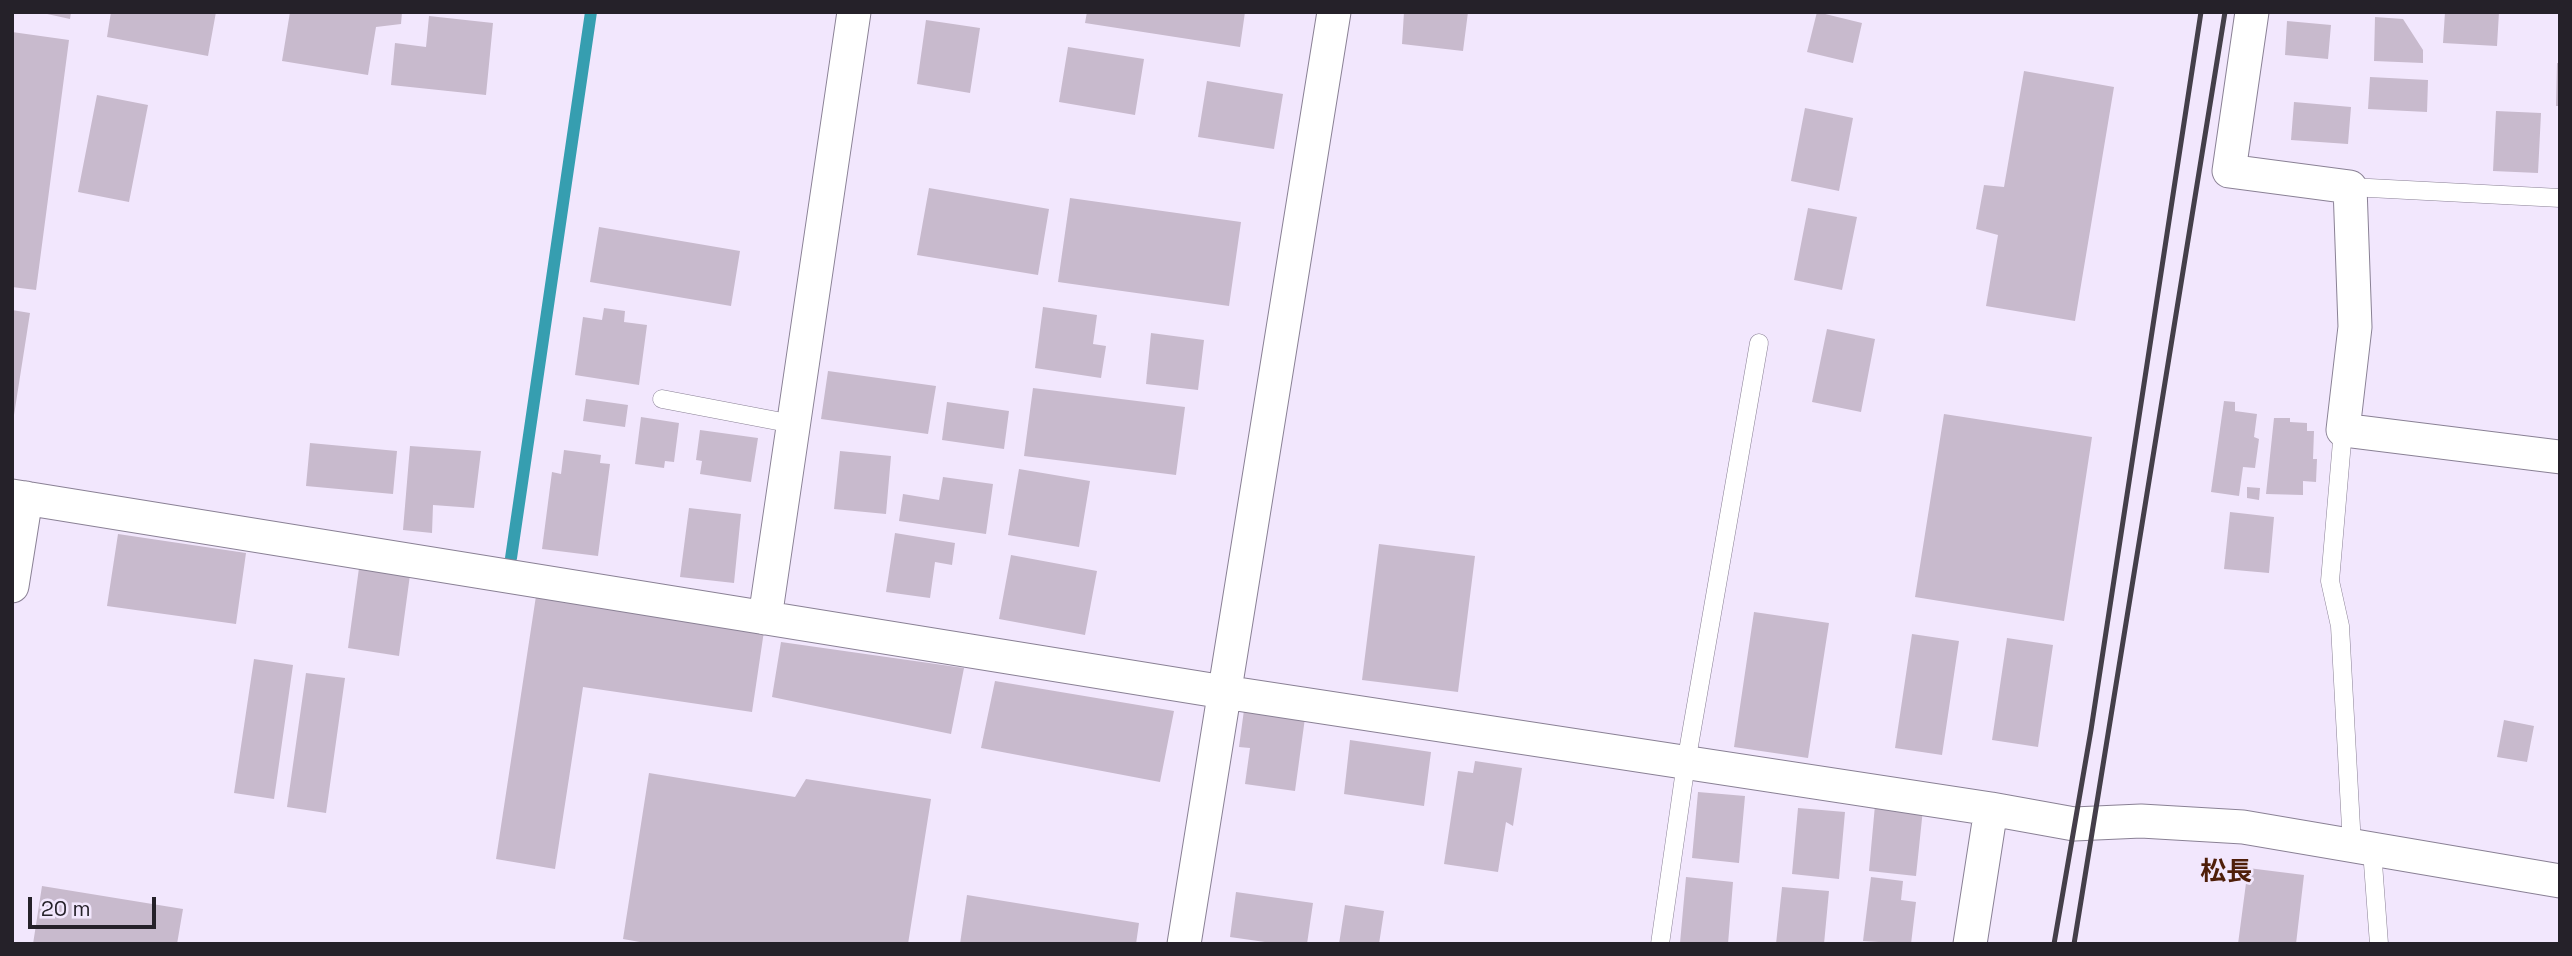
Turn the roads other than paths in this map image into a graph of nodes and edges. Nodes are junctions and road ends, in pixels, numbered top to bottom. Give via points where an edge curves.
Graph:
1 (854, 12) edge
2 (1334, 12) edge
3 (2252, 12) edge
4 (2350, 187) junction
5 (2560, 198) edge
6 (1759, 343) dead end
7 (662, 399) dead end
8 (793, 425) junction
9 (2343, 430) junction
10 (2560, 457) edge
11 (19, 497) edge
12 (12, 586) edge
13 (765, 618) junction
14 (1224, 692) junction
15 (1686, 763) junction
16 (1991, 809) junction
17 (2362, 848) junction
18 (2560, 881) edge
19 (1184, 944) edge
20 (1660, 944) edge
21 (1970, 944) edge
22 (2379, 944) edge

1 - 8 street
2 - 14 street
3 - 4 street via 2229,171
4 - 5 lane
4 - 9 street via 2355,327
6 - 15 lane
7 - 8 lane
8 - 13 street
9 - 10 street
9 - 17 lane via 2330,581 2340,626
11 - 12 street
11 - 13 street
13 - 14 street
14 - 15 street
14 - 19 street
15 - 16 street
15 - 20 lane
16 - 17 street via 2074,824 2141,821 2243,827
16 - 21 street
17 - 18 street
17 - 22 lane

